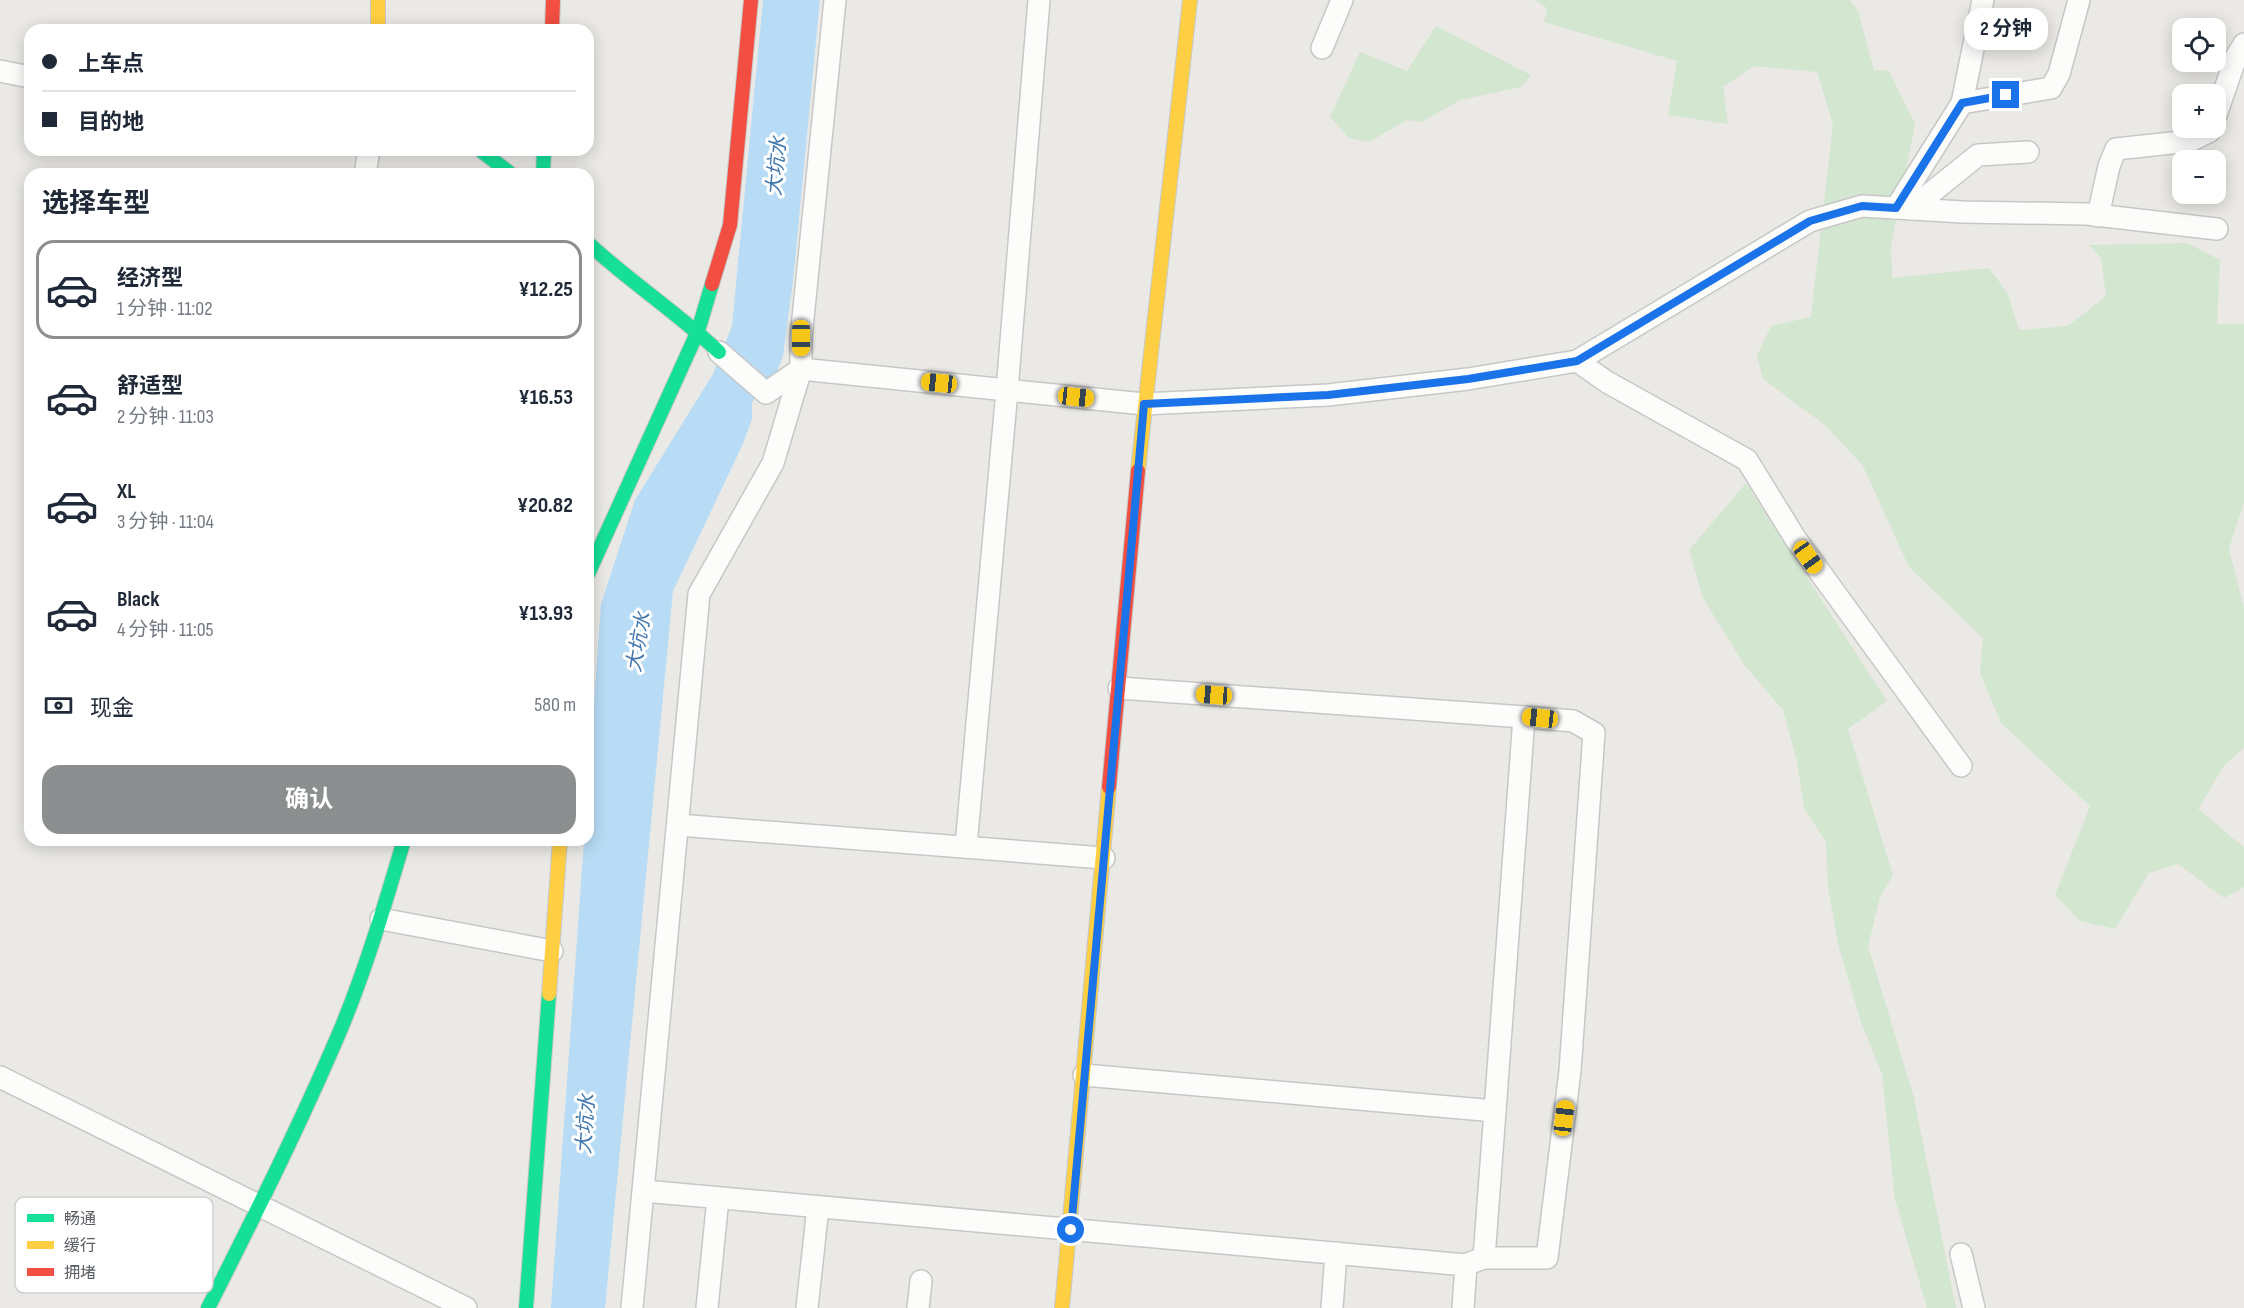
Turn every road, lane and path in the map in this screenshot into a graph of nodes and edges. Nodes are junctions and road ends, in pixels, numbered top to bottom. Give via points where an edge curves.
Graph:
1 (378, 0) edge
2 (554, 0) edge
3 (751, 0) edge
4 (835, 0) edge
5 (1039, 0) edge
6 (1190, 0) edge
7 (1342, 0) edge
8 (1983, 0) edge
9 (2079, 0) edge
10 (378, 24) edge
11 (552, 24) edge
12 (2244, 44) edge
13 (1322, 48) dead end
14 (0, 71) edge
15 (24, 75) edge
16 (2226, 86) edge
17 (1962, 103) junction
18 (2196, 138) edge
19 (2028, 152) dead end
20 (488, 156) edge
21 (502, 168) edge
22 (1903, 208) junction
23 (2098, 216) junction
24 (2217, 229) dead end
25 (594, 249) edge
26 (699, 331) junction
27 (718, 352) joint
28 (1577, 361) junction
29 (801, 369) junction
30 (1007, 390) junction
31 (1144, 404) junction
32 (594, 556) edge
33 (1119, 688) junction
34 (1524, 717) junction
35 (1961, 766) dead end
36 (678, 825) junction
37 (402, 846) edge
38 (560, 846) edge
39 (966, 846) junction
40 (1104, 858) junction
41 (381, 919) junction
42 (552, 951) junction
43 (1084, 1074) junction
44 (0, 1077) edge
45 (1495, 1111) junction
46 (644, 1191) junction
47 (718, 1198) junction
48 (260, 1205) junction
49 (818, 1207) junction
50 (1071, 1230) junction
51 (1336, 1253) junction
52 (1961, 1254) dead end
53 (1475, 1261) junction
54 (921, 1281) dead end
55 (208, 1308) edge
56 (466, 1308) edge
57 (526, 1308) edge
58 (632, 1308) edge
59 (707, 1308) edge
60 (807, 1308) edge
61 (918, 1308) edge
62 (1062, 1308) edge
63 (1332, 1308) edge
64 (1463, 1308) edge
65 (1974, 1308) edge

1 - 10 street
2 - 11 street
3 - 26 street via 730,225
4 - 29 street
5 - 30 street
6 - 31 street
7 - 13 street
8 - 17 street
9 - 17 street via 2059,74 2051,88
12 - 16 street
14 - 15 street
17 - 22 street
18 - 23 street via 2116,149
19 - 22 street via 1978,155
20 - 21 street
22 - 23 street
22 - 28 street via 1862,206 1810,221
23 - 24 street
25 - 26 street
26 - 27 street
26 - 32 street
27 - 29 street via 766,393
28 - 31 street via 1468,379 1328,395
28 - 35 street via 1607,382 1747,460 1795,538
29 - 30 street
29 - 36 street via 773,463 699,594
30 - 31 street
30 - 39 street
31 - 33 street
33 - 34 street
33 - 40 street
34 - 45 street
34 - 53 street via 1573,722 1594,733 1571,1048 1547,1258
36 - 39 street
36 - 46 street
37 - 41 street
38 - 42 street
39 - 40 street
40 - 43 street
41 - 42 street
41 - 48 street via 340,1030
42 - 57 street
43 - 45 street
43 - 50 street
44 - 48 street
45 - 53 street
46 - 47 street
46 - 58 street
47 - 49 street
47 - 59 street
48 - 55 street
48 - 56 street
49 - 50 street
49 - 60 street
50 - 51 street
50 - 62 street
51 - 53 street
51 - 63 street
52 - 65 street
53 - 64 street
54 - 61 street

